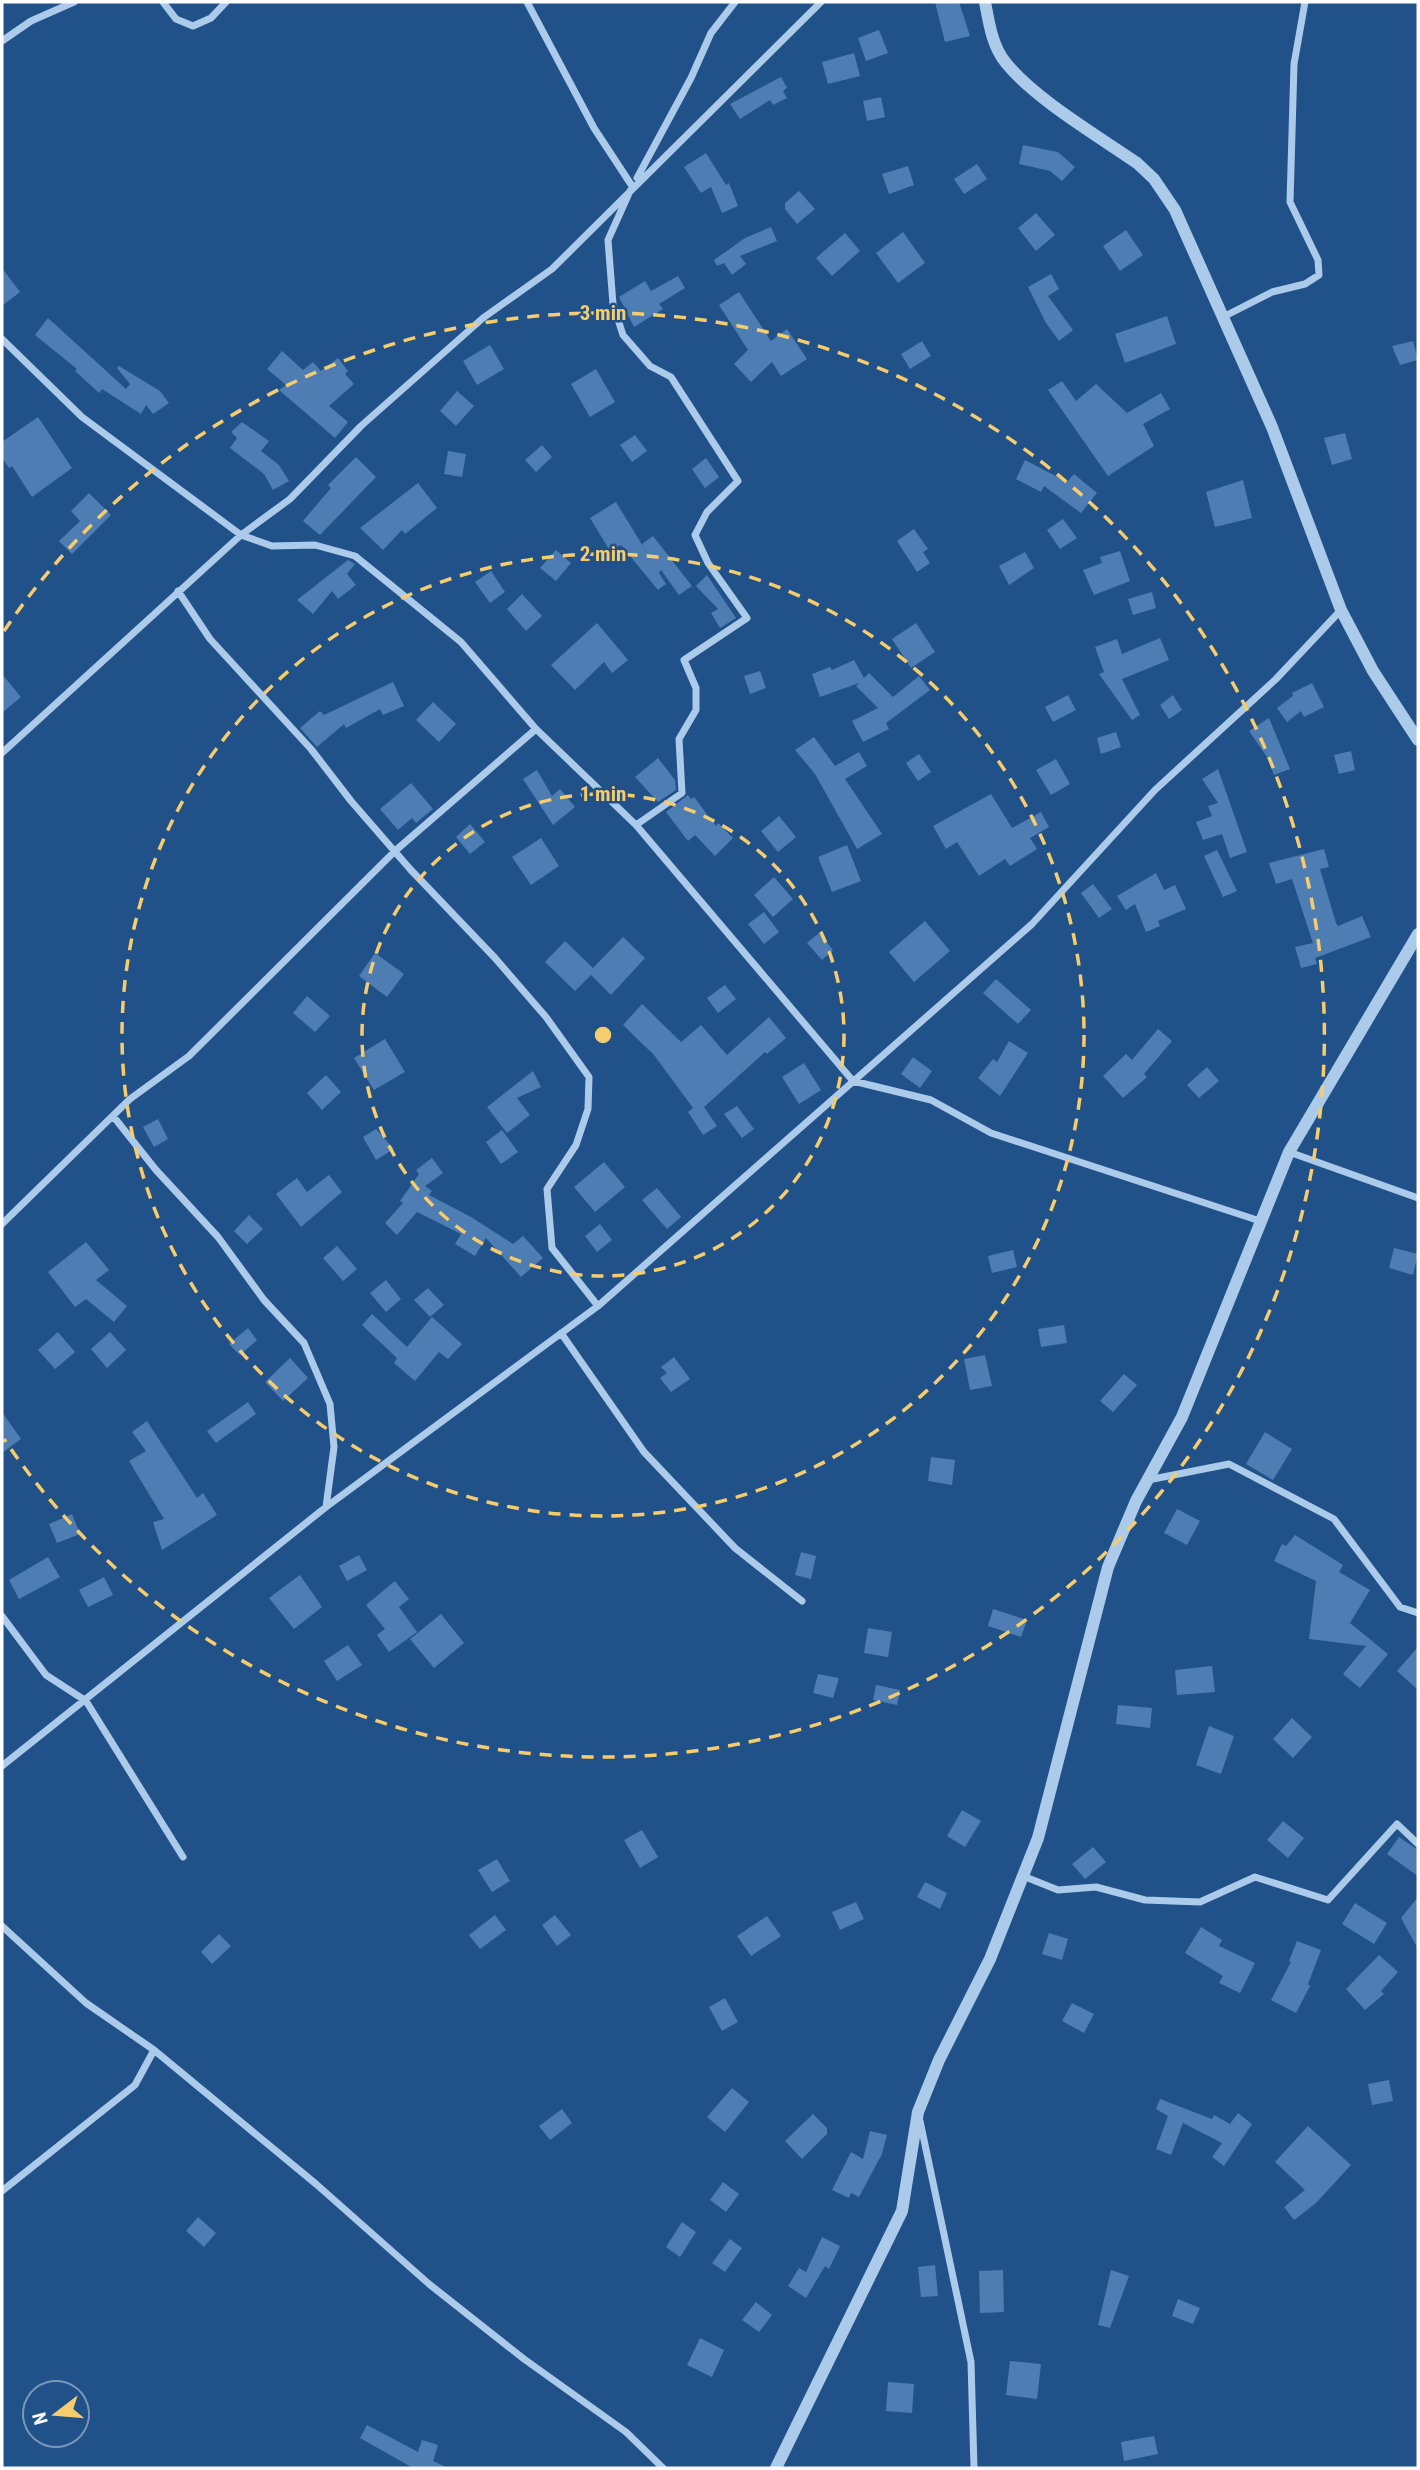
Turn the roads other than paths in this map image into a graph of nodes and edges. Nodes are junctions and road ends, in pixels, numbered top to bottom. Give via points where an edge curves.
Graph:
1 (74, 2) edge
2 (163, 2) edge
3 (226, 2) edge
4 (527, 2) edge
5 (735, 2) edge
6 (821, 2) edge
7 (985, 2) edge
8 (1305, 2) edge
9 (2, 41) edge
10 (632, 186) junction
11 (1225, 316) junction
12 (2, 339) edge
13 (241, 535) junction
14 (178, 591) junction
15 (1341, 610) junction
16 (536, 729) junction
17 (1418, 740) edge
18 (2, 753) edge
19 (636, 825) junction
20 (395, 851) junction
21 (1418, 934) edge
22 (853, 1080) junction
23 (113, 1116) junction
24 (1289, 1152) junction
25 (1418, 1198) edge
26 (1260, 1221) junction
27 (2, 1224) edge
28 (598, 1306) junction
29 (561, 1334) junction
30 (1147, 1480) junction
31 (326, 1507) junction
32 (802, 1601) dead end
33 (1418, 1613) edge
34 (2, 1616) edge
35 (86, 1701) junction
36 (2, 1766) edge
37 (1418, 1844) edge
38 (183, 1857) dead end
39 (1023, 1876) junction
40 (2, 1926) edge
41 (154, 2050) junction
42 (918, 2112) junction
43 (2, 2191) edge
44 (663, 2468) edge
45 (776, 2468) edge
46 (974, 2468) edge

1 - 9 street via 31,21
2 - 3 street via 176,19 193,26 211,18
4 - 10 street via 594,128
5 - 10 street via 711,33
6 - 10 street
7 - 11 street via 990,33 1005,62 1154,179 1175,210
8 - 11 street via 1294,64 1290,202 1318,260 1319,275
10 - 13 street via 552,269 483,318 361,426 290,499
10 - 19 street via 608,240 612,304 624,335 650,366 671,377 738,481 707,512 695,535 708,563 747,618 684,660 696,688 696,710 679,739 681,793
11 - 15 street
12 - 13 street via 82,417
13 - 14 street
13 - 16 street via 272,545 315,545 355,556 461,642
14 - 18 street
14 - 20 street via 210,639 311,749
15 - 17 street via 1373,671
15 - 22 street via 1276,679 1156,790 1032,924
16 - 19 street
16 - 20 street
19 - 22 street
20 - 23 street via 189,1056
20 - 28 street via 546,1017 589,1077 588,1109 576,1145 547,1189 552,1248
21 - 24 street
22 - 26 street via 931,1100 991,1133
22 - 28 street
23 - 27 street
23 - 31 street via 304,1343 330,1404 334,1447
24 - 25 street
24 - 26 street
26 - 30 street via 1182,1417
28 - 29 street
29 - 31 street
29 - 32 street via 644,1451 735,1548
30 - 33 street via 1229,1464 1334,1519 1400,1607
30 - 39 street via 1108,1567 1055,1777
31 - 35 street
34 - 35 street via 46,1675
35 - 36 street
35 - 38 street
37 - 39 street via 1397,1824 1328,1900 1255,1878 1200,1902 1144,1900 1096,1887 1058,1891
39 - 42 street via 990,1959
40 - 41 street via 86,2003
41 - 43 street via 135,2084
41 - 44 street via 429,2284 626,2432
42 - 45 street via 902,2211
42 - 46 street via 971,2362

